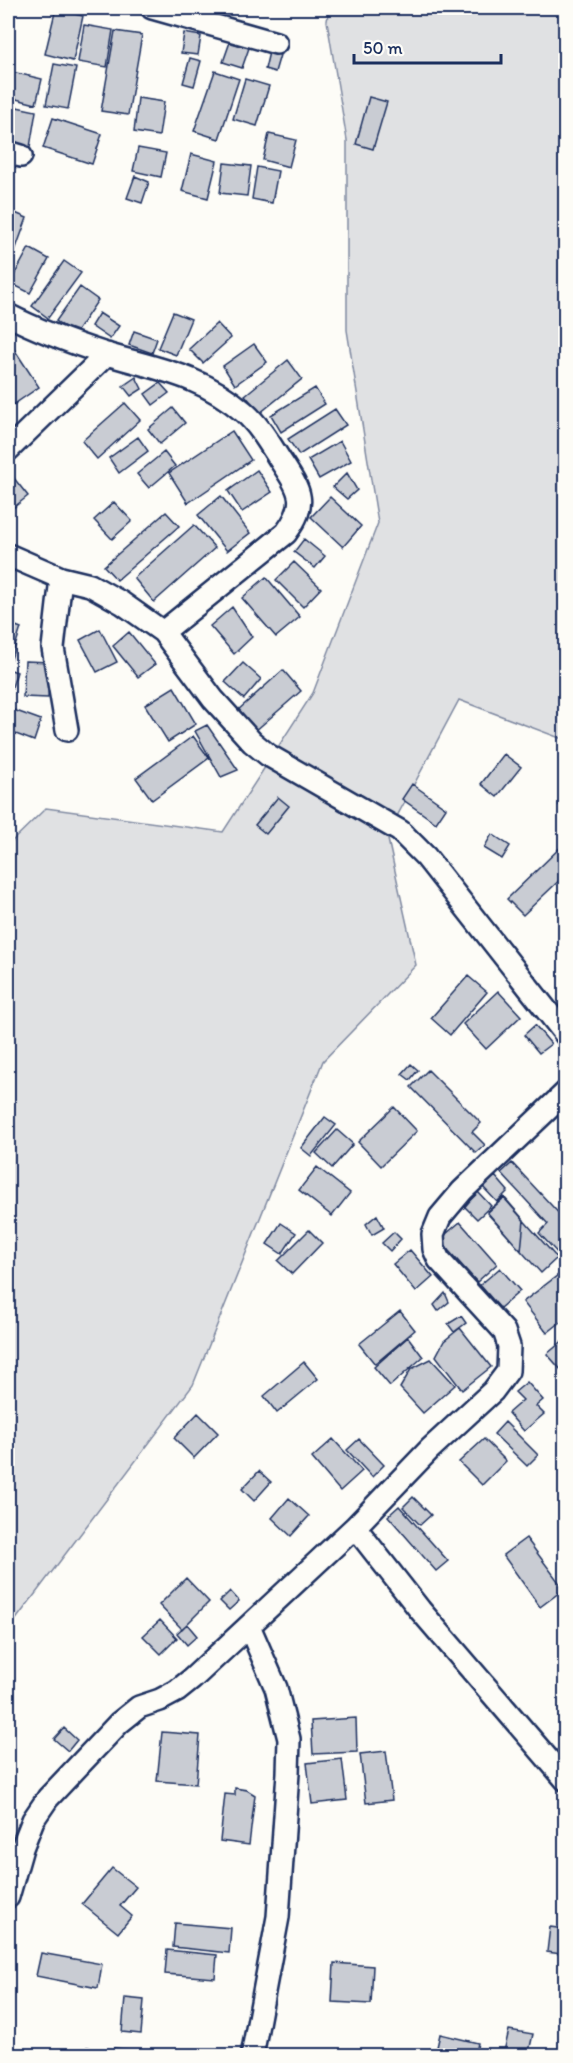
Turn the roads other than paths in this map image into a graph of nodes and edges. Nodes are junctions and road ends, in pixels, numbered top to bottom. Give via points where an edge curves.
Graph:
1 (152, 8) edge
2 (276, 43) dead end
3 (8, 315) edge
4 (107, 354) junction
5 (8, 450) edge
6 (8, 555) edge
7 (61, 578) junction
8 (163, 632) junction
9 (67, 730) dead end
10 (566, 1035) edge
11 (566, 1092) edge
12 (355, 1527) junction
13 (249, 1626) junction
14 (566, 1780) edge
15 (8, 1897) edge
16 (252, 2055) edge

1 - 2 street
3 - 4 street
4 - 5 street
4 - 8 street via 181,374 244,412 261,431 300,496 297,517 286,533
6 - 7 street
7 - 8 street via 90,585
7 - 9 street via 53,648
8 - 10 street via 213,699 252,742 400,831 426,857
11 - 12 street via 462,1191 440,1217 433,1234 439,1260 504,1331 509,1346 508,1371
12 - 13 street
12 - 14 street via 420,1610
13 - 15 street via 177,1691 139,1707 119,1723 48,1798 33,1820
13 - 16 street via 276,1688 289,1739 278,1917

